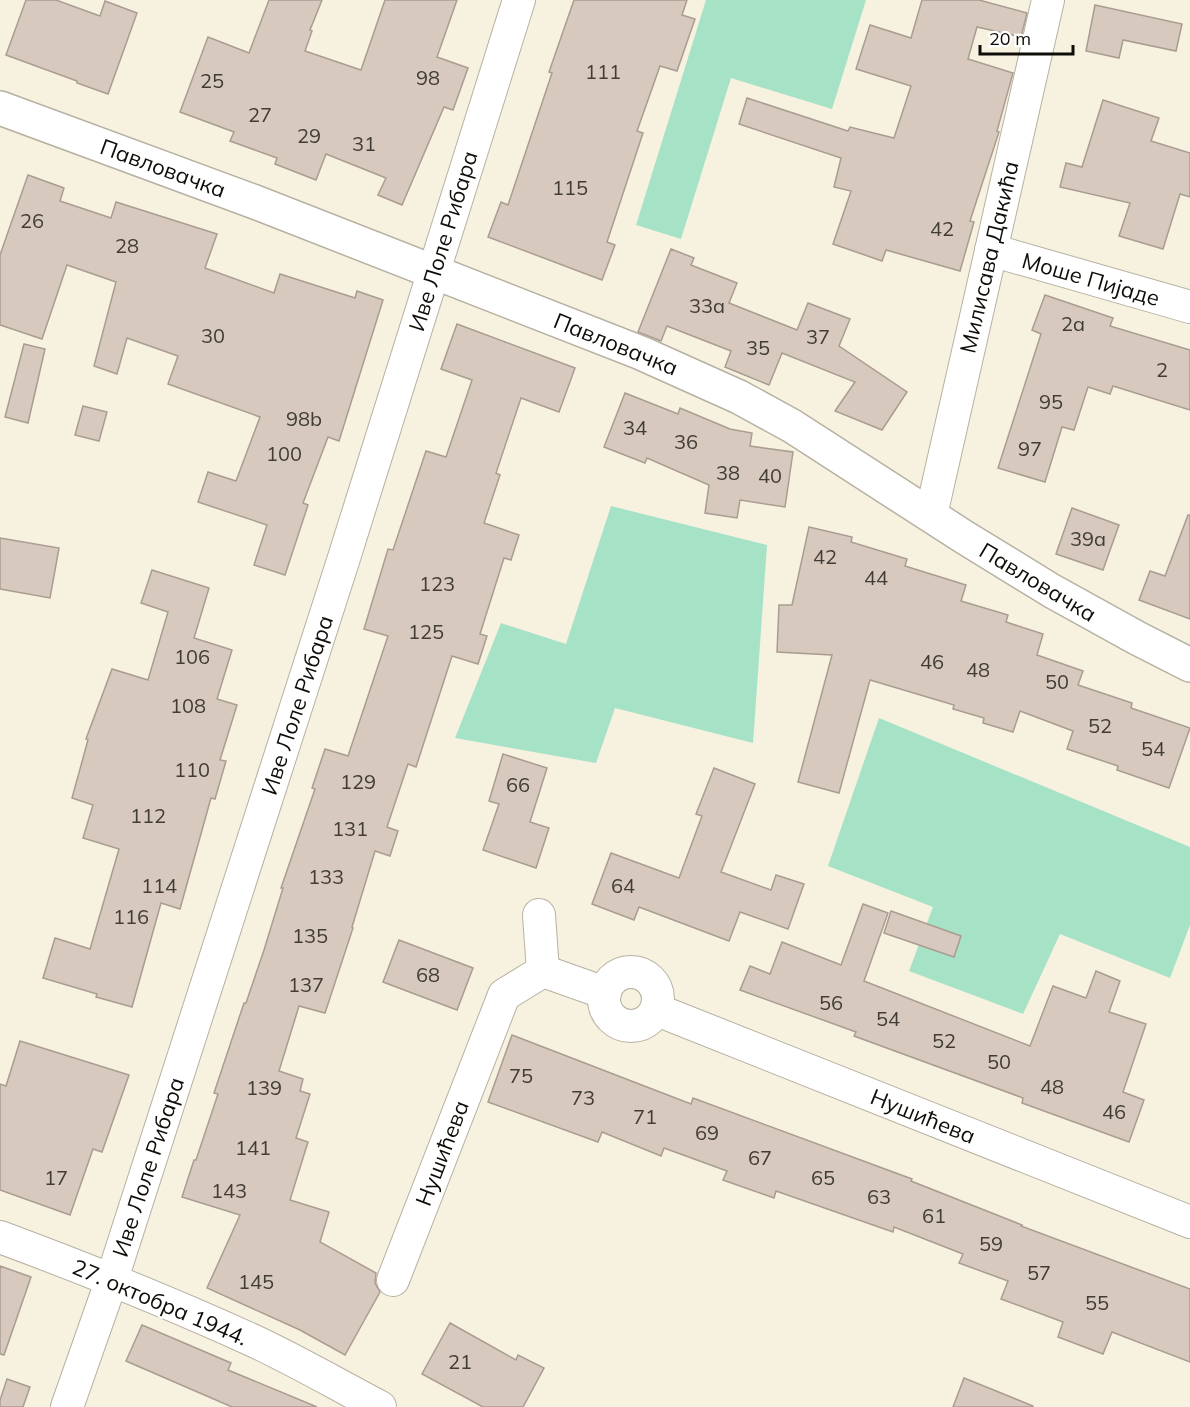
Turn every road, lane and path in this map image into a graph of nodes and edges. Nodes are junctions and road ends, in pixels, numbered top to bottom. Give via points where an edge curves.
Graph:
1 (519, 0) edge
2 (1048, 0) edge
3 (0, 108) edge
4 (991, 250) junction
5 (432, 272) junction
6 (1190, 307) edge
7 (931, 515) junction
8 (1190, 665) edge
9 (539, 915) dead end
10 (543, 971) junction
11 (1190, 1222) edge
12 (0, 1237) edge
13 (112, 1279) junction
14 (393, 1280) dead end
15 (67, 1407) edge
16 (380, 1407) edge

1 - 5 street, Иве Лоле Рибара
2 - 4 street, Милисава Дакића
3 - 5 street, Павловачка
4 - 6 street, Моше Пијаде
4 - 7 street, Милисава Дакића
5 - 7 street, Павловачка via 641,352 739,397 792,426
5 - 13 street, Иве Лоле Рибара
7 - 8 street, Павловачка via 1052,591
9 - 10 street
10 - 11 street, Нушићева via 604,993 607,1012 622,1025 642,1024 657,1010
10 - 14 street, Нушићева via 504,995
12 - 13 street, 27. октобра 1944.
13 - 15 street, Иве Лоле Рибара
13 - 16 street, 27. октобра 1944. via 256,1342

